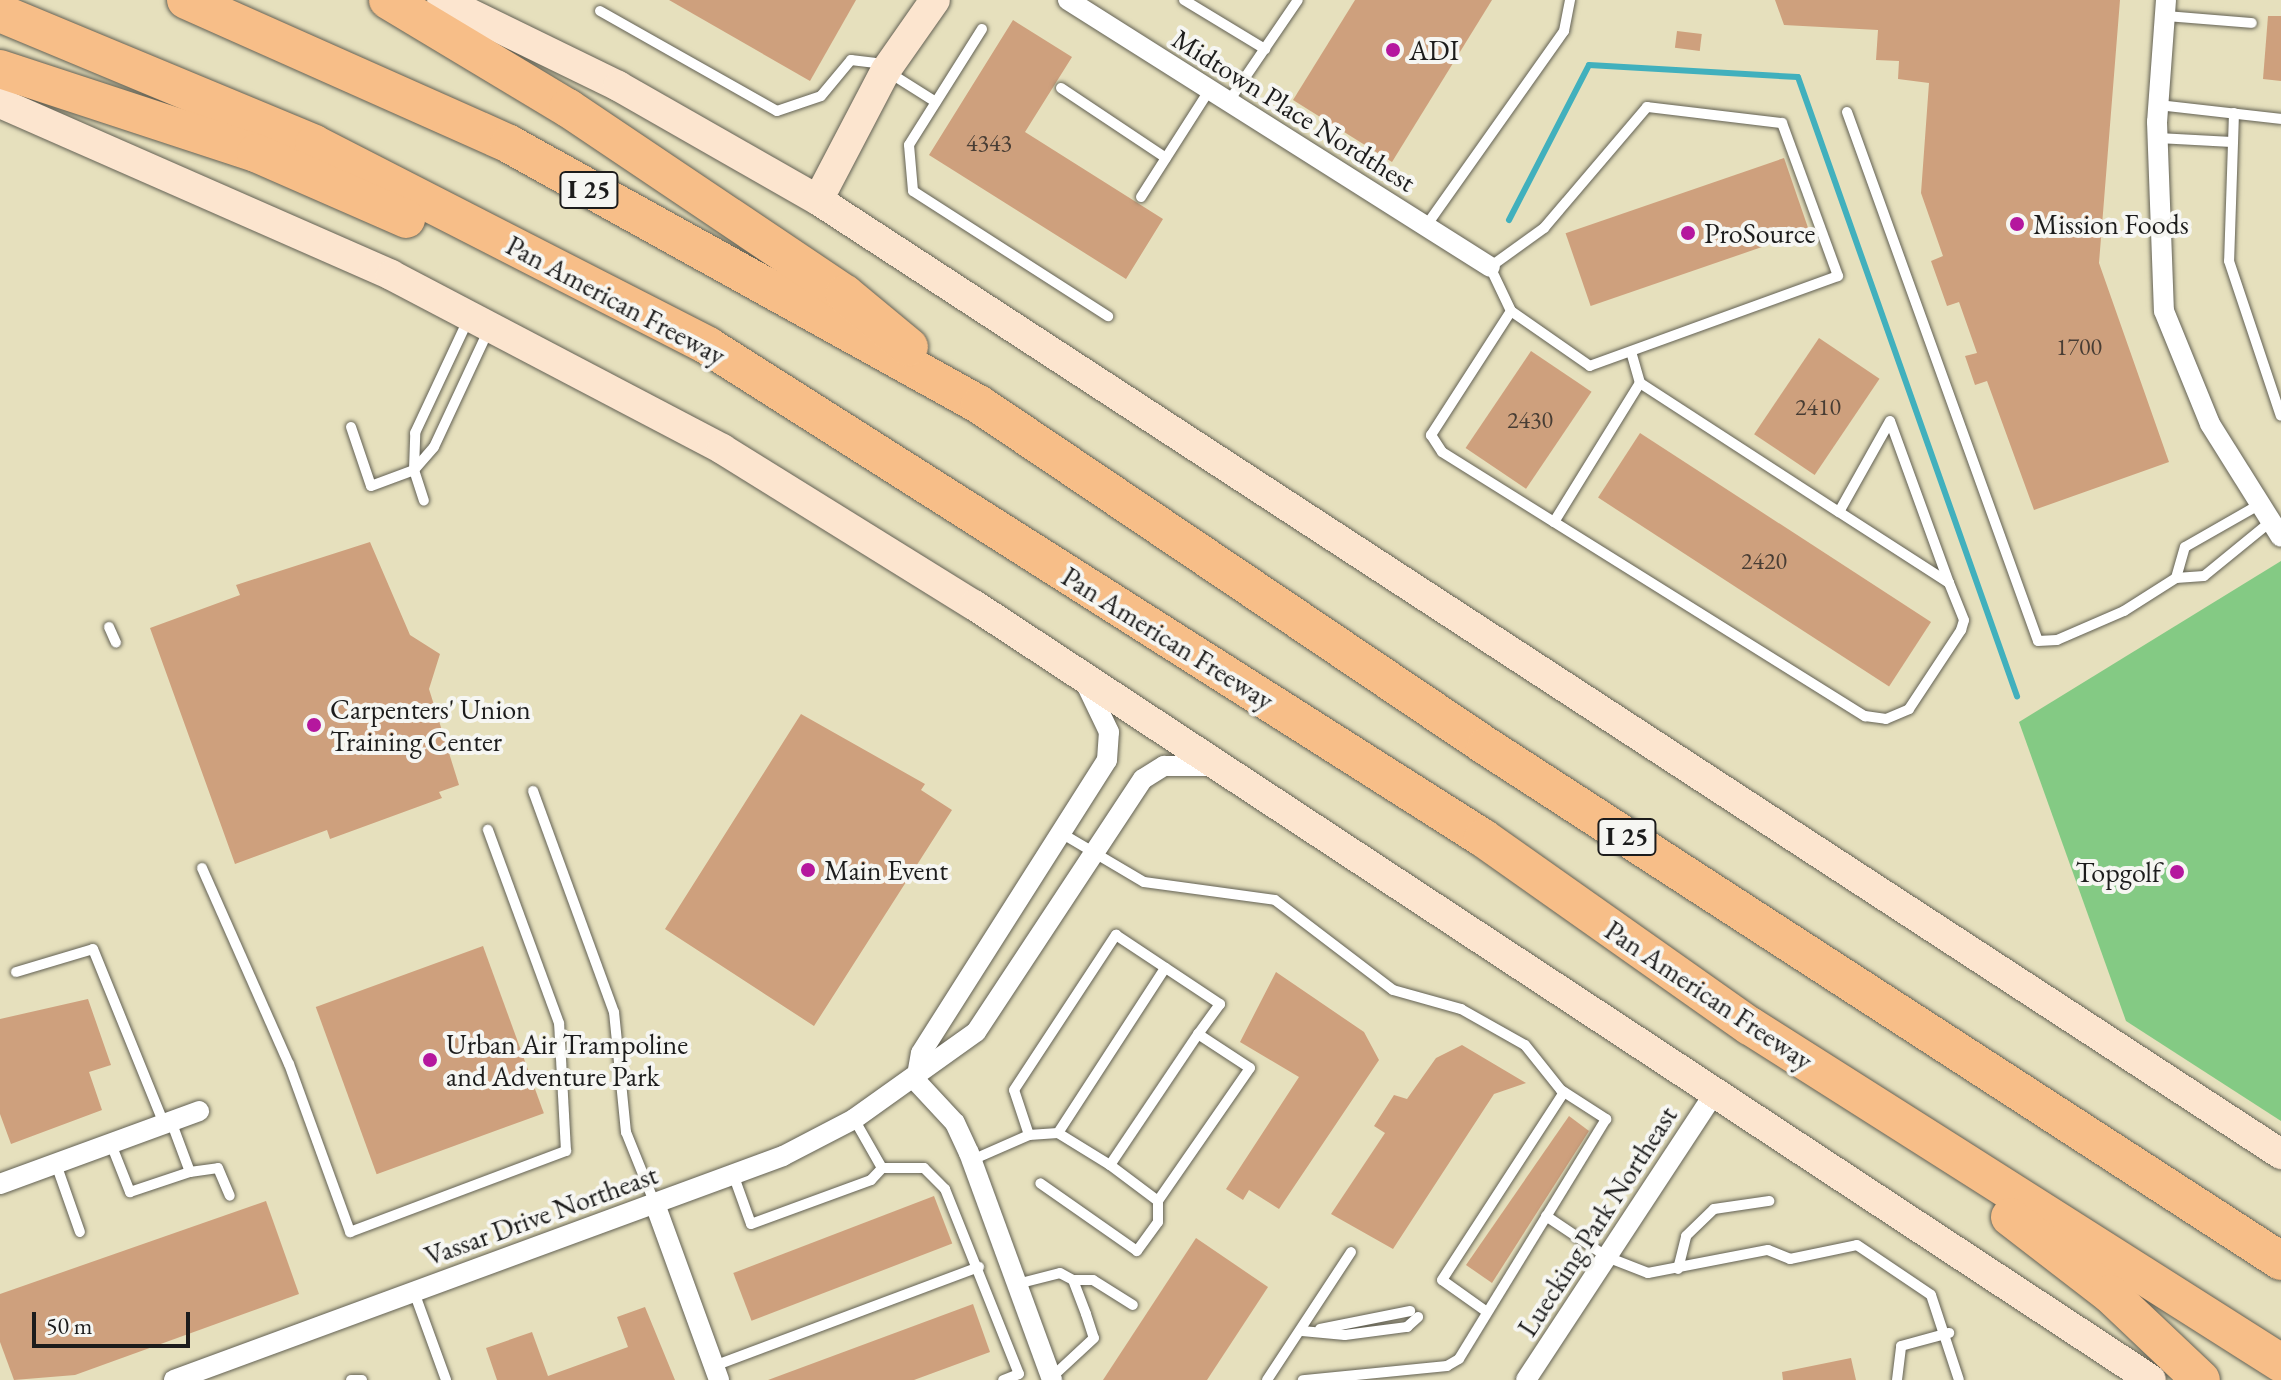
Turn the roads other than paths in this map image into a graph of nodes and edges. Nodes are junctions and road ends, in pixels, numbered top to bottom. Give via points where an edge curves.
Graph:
1 (186, 0) edge
2 (388, 0) edge
3 (442, 0) edge
4 (935, 0) edge
5 (1068, 0) edge
6 (1184, 0) edge
7 (1298, 0) edge
8 (1570, 0) edge
9 (2166, 8) edge
10 (600, 11) dead end
11 (0, 13) edge
12 (2252, 23) dead end
13 (982, 29) dead end
14 (1265, 49) junction
15 (0, 69) edge
16 (886, 70) junction
17 (1061, 88) dead end
18 (1210, 89) junction
19 (1229, 101) junction
20 (936, 102) junction
21 (0, 103) edge
22 (2159, 105) junction
23 (1847, 112) dead end
24 (2234, 113) junction
25 (2281, 119) edge
26 (2158, 138) junction
27 (2232, 142) junction
28 (1166, 158) junction
29 (1141, 197) dead end
30 (818, 200) junction
31 (1426, 226) junction
32 (554, 267) junction
33 (1490, 267) junction
34 (1511, 311) junction
35 (1108, 316) dead end
36 (480, 319) junction
37 (1631, 352) junction
38 (1640, 383) junction
39 (980, 405) junction
40 (2281, 416) edge
41 (351, 427) dead end
42 (414, 470) junction
43 (424, 500) dead end
44 (2257, 506) junction
45 (1839, 512) junction
46 (1554, 522) junction
47 (2275, 530) edge
48 (2176, 578) junction
49 (1949, 583) junction
50 (109, 627) dead end
51 (116, 643) dead end
52 (1083, 678) junction
53 (1223, 767) junction
54 (533, 791) dead end
55 (488, 830) dead end
56 (1061, 833) junction
57 (1093, 854) junction
58 (202, 868) dead end
59 (1165, 968) junction
60 (16, 972) dead end
61 (1750, 1026) junction
62 (1198, 1034) junction
63 (916, 1081) junction
64 (1564, 1092) junction
65 (1715, 1092) junction
66 (199, 1111) dead end
67 (854, 1119) junction
68 (168, 1123) junction
69 (1058, 1133) junction
70 (1029, 1135) junction
71 (111, 1144) junction
72 (2281, 1154) edge
73 (972, 1160) junction
74 (56, 1164) junction
75 (1110, 1165) junction
76 (882, 1168) junction
77 (190, 1172) junction
78 (733, 1174) junction
79 (2160, 1180) junction
80 (1040, 1183) dead end
81 (0, 1184) edge
82 (230, 1196) dead end
83 (1158, 1201) junction
84 (1769, 1201) dead end
85 (655, 1204) junction
86 (1546, 1216) junction
87 (80, 1232) dead end
88 (2281, 1232) edge
89 (1351, 1252) dead end
90 (1607, 1257) junction
91 (2281, 1261) edge
92 (979, 1267) junction
93 (1678, 1269) junction
94 (1073, 1280) junction
95 (1017, 1284) junction
96 (414, 1292) junction
97 (1133, 1305) dead end
98 (1487, 1312) junction
99 (1414, 1314) dead end
100 (1302, 1331) junction
101 (1949, 1333) junction
102 (2281, 1363) edge
103 (716, 1373) edge
104 (1051, 1379) edge
105 (174, 1380) edge
106 (351, 1380) edge
107 (362, 1380) edge
108 (446, 1380) edge
109 (1003, 1380) edge
110 (1267, 1380) edge
111 (1303, 1380) edge
112 (1526, 1380) edge
113 (1897, 1380) edge
114 (1959, 1380) edge
115 (2151, 1380) edge
116 (2201, 1380) edge

1 - 39 highway, I 25 via 509,144
2 - 39 highway via 568,108 845,294
3 - 30 main road via 618,86
4 - 16 main road
5 - 18 street, Midtown Place Nordthest
6 - 14 lane
7 - 14 lane
8 - 31 lane via 1564,31
9 - 12 lane
9 - 22 street
10 - 16 lane via 777,111 821,96 851,60
11 - 32 highway, Pan American Freeway via 314,144
13 - 20 lane
14 - 19 lane
15 - 32 highway via 256,153 455,244
16 - 20 lane
16 - 30 main road
17 - 28 lane
18 - 19 street, Midtown Place Nordthest
18 - 28 lane
19 - 31 street, Midtown Place Nordthest
20 - 35 lane via 905,157 919,200
21 - 36 main road via 182,178
22 - 24 lane
22 - 26 street
23 - 48 lane via 2028,629 2038,641 2057,640
24 - 25 lane
24 - 27 lane
26 - 27 lane
26 - 44 street via 2164,311 2210,424
27 - 40 lane via 2229,261
28 - 29 lane
30 - 72 main road
31 - 33 street, Midtown Place Nordthest
32 - 61 highway, Pan American Freeway via 708,346 998,530 1483,838
33 - 34 lane
33 - 37 lane via 1544,228 1647,107 1782,123 1838,276
34 - 37 lane via 1590,366
34 - 46 lane via 1431,435 1442,452
36 - 42 lane via 434,447
36 - 42 lane via 415,433
36 - 52 main road via 722,449
37 - 38 lane
38 - 45 lane
38 - 46 lane
39 - 79 highway, I 25 via 1473,737
41 - 42 lane via 371,486
42 - 43 lane
44 - 47 street
44 - 48 lane via 2185,547
45 - 49 lane
45 - 49 lane via 1890,421
46 - 49 lane via 1865,716 1886,719 1909,709 1961,630 1964,620
47 - 48 lane via 2204,576
50 - 51 lane
52 - 53 main road
52 - 56 street via 1110,746
53 - 57 street, Vassar Drive Northeast via 1184,762 1152,771
53 - 65 main road
54 - 85 lane via 614,1012 626,1132
55 - 58 lane via 559,1023 566,1151 350,1232 289,1064
56 - 57 lane
56 - 63 street via 921,1053
57 - 63 street, Vassar Drive Northeast via 976,1032
57 - 64 lane via 1144,882 1275,900 1393,990 1461,1009 1525,1045
59 - 62 lane via 1220,1004
59 - 69 lane
59 - 70 lane via 1116,935 1014,1090
60 - 68 lane via 93,949
61 - 102 highway, Pan American Freeway
61 - 116 highway via 2110,1294
62 - 75 lane
62 - 83 lane via 1250,1068
63 - 67 street, Vassar Drive Northeast
63 - 73 street via 955,1123
64 - 86 lane via 1606,1119
64 - 98 lane via 1442,1280
65 - 90 street, Luecking Park Northeast
65 - 115 main road
66 - 68 street
67 - 76 lane
67 - 78 street, Vassar Drive Northeast
68 - 71 street
68 - 77 lane
69 - 70 lane
69 - 75 lane
70 - 73 lane
71 - 74 street
71 - 77 lane via 130,1192
73 - 95 street
74 - 81 street
74 - 87 lane
75 - 83 lane
76 - 78 lane via 871,1180 751,1224
76 - 92 lane via 924,1168 945,1189
77 - 82 lane via 218,1168
78 - 85 street, Vassar Drive Northeast
79 - 88 highway
79 - 91 highway, I 25
80 - 83 lane via 1137,1251 1158,1222
84 - 93 lane via 1714,1209 1686,1236
85 - 96 street, Vassar Drive Northeast
85 - 103 street
86 - 90 lane
86 - 98 lane
89 - 100 lane
90 - 93 lane via 1648,1273
90 - 112 street, Luecking Park Northeast
92 - 103 lane
92 - 109 lane via 1019,1374
93 - 101 lane via 1768,1250 1790,1259 1857,1245 1931,1295
94 - 95 lane via 1060,1273
94 - 97 lane via 1093,1280
94 - 104 lane via 1094,1338
95 - 104 street
96 - 105 street, Vassar Drive Northeast
96 - 108 lane
98 - 111 lane via 1447,1366
99 - 100 lane via 1407,1327 1345,1335
100 - 110 lane
101 - 113 lane via 1901,1346
101 - 114 lane
106 - 107 lane

